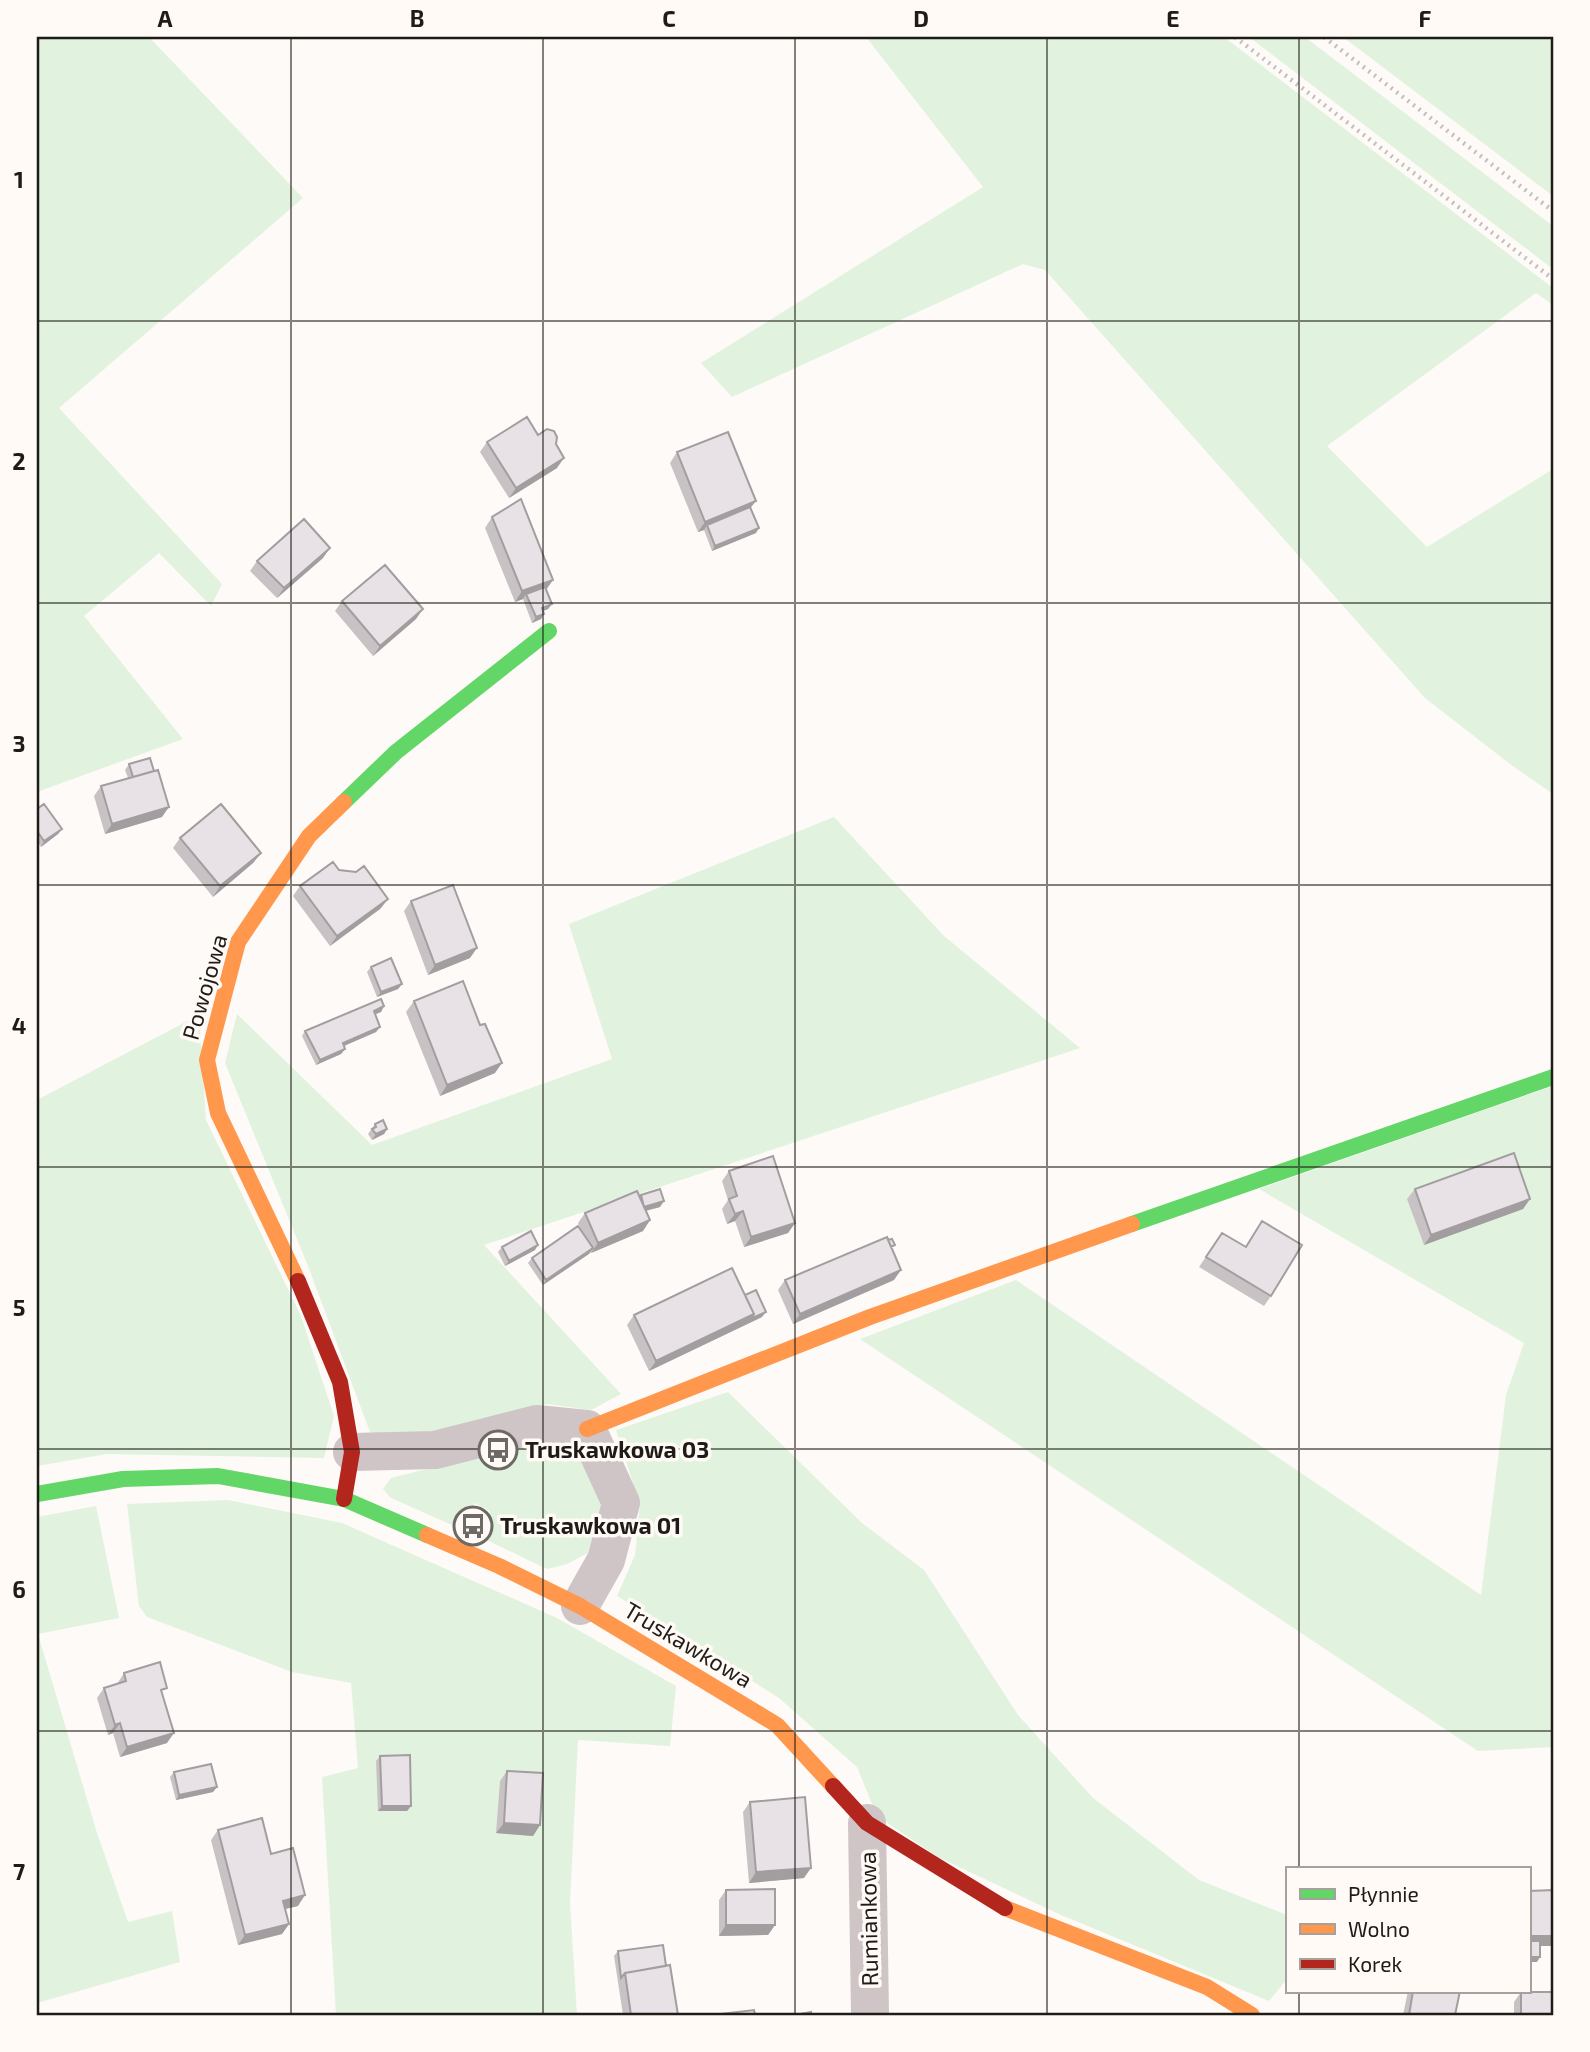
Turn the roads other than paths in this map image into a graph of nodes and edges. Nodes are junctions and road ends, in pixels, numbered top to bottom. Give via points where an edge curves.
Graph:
1 (549, 631) dead end
2 (1553, 1077) edge
3 (587, 1429) junction
4 (352, 1452) junction
5 (37, 1494) edge
6 (344, 1499) junction
7 (580, 1606) junction
8 (867, 1823) junction
9 (870, 2015) edge
10 (1252, 2015) edge

1 - 4 street, Powojowa via 396,752 309,836 238,942 208,1060 218,1113 304,1293 340,1382
2 - 3 street via 870,1317
3 - 4 street via 537,1424 435,1450
3 - 7 street via 621,1503 607,1560
4 - 6 street, Powojowa
5 - 6 street, Truskawkowa via 123,1479 218,1476
6 - 7 street, Truskawkowa
7 - 8 street, Truskawkowa via 777,1725
8 - 9 street, Rumiankowa
8 - 10 street, Truskawkowa via 998,1905 1207,1987

